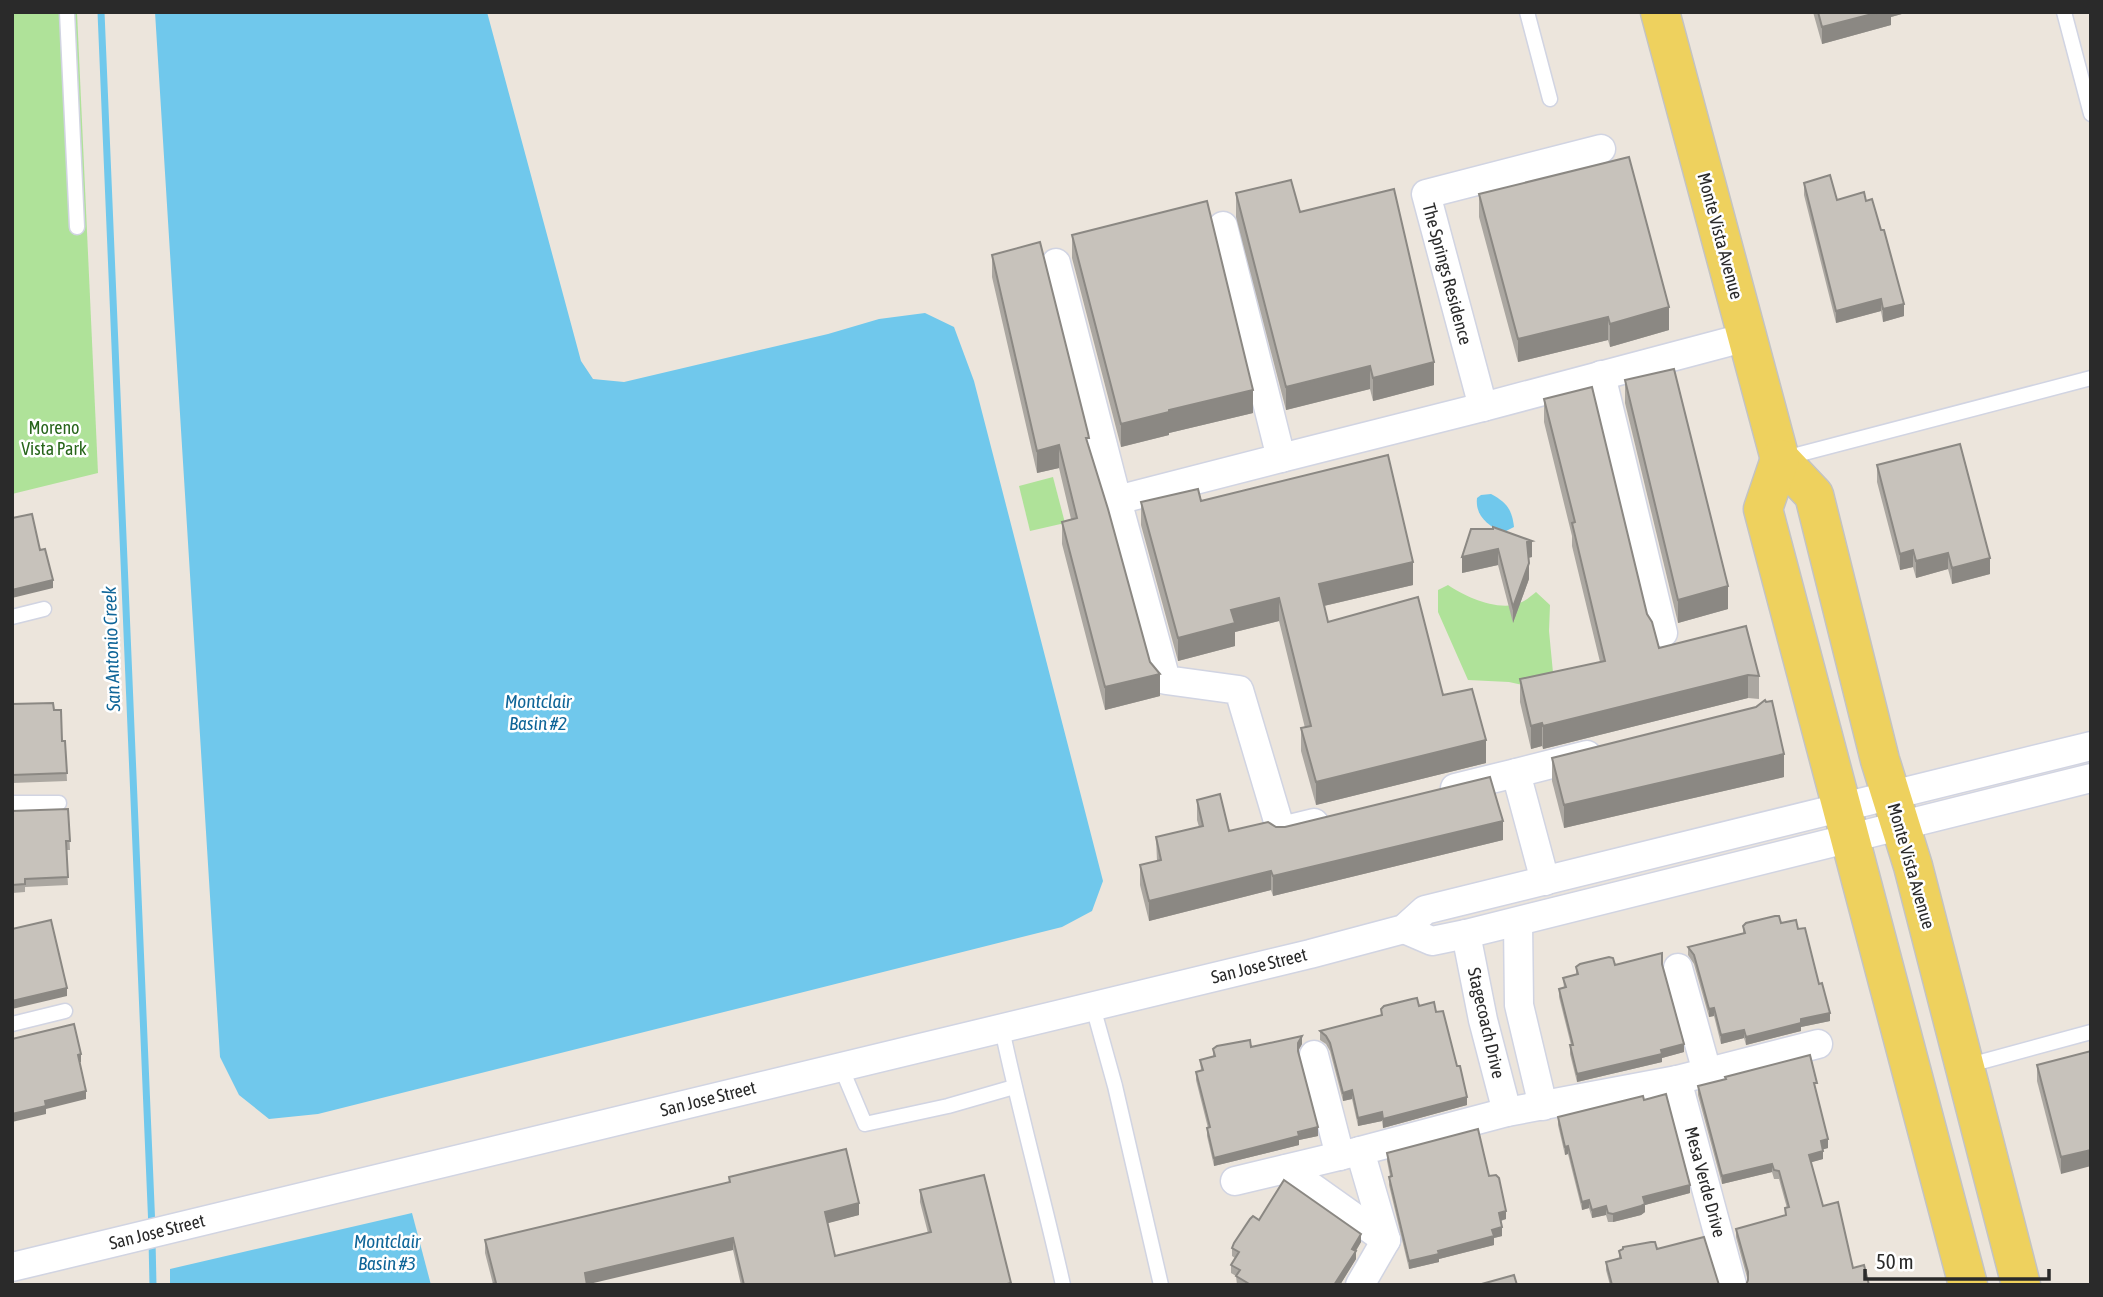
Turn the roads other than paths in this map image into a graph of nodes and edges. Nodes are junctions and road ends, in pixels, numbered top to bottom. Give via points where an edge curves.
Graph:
1 (67, 12) edge
2 (1527, 12) edge
3 (1660, 12) edge
4 (2064, 12) edge
5 (1549, 99) dead end
6 (2091, 114) edge
7 (1601, 149) dead end
8 (1223, 226) dead end
9 (77, 227) dead end
10 (1056, 263) dead end
11 (1747, 337) junction
12 (1601, 376) junction
13 (2091, 378) edge
14 (1483, 407) junction
15 (1281, 458) junction
16 (1780, 459) junction
17 (1117, 500) junction
18 (44, 610) dead end
19 (12, 617) edge
20 (1663, 633) dead end
21 (2091, 746) edge
22 (1607, 750) edge
23 (1516, 773) junction
24 (2091, 778) edge
25 (1424, 796) edge
26 (12, 803) edge
27 (59, 803) dead end
28 (1895, 811) junction
29 (1333, 818) edge
30 (1847, 824) junction
31 (1545, 881) junction
32 (1518, 922) junction
33 (1404, 929) junction
34 (1466, 934) junction
35 (1678, 968) dead end
36 (1093, 1007) junction
37 (65, 1011) dead end
38 (12, 1024) edge
39 (1002, 1029) junction
40 (2091, 1032) edge
41 (1818, 1044) dead end
42 (1314, 1055) dead end
43 (841, 1067) junction
44 (1965, 1067) junction
45 (1707, 1072) junction
46 (1678, 1080) junction
47 (1014, 1087) junction
48 (1543, 1106) junction
49 (1507, 1112) junction
50 (1350, 1153) junction
51 (1286, 1169) junction
52 (1235, 1181) dead end
53 (1386, 1240) junction
54 (12, 1267) edge
55 (1063, 1285) edge
56 (1161, 1285) edge
57 (1360, 1285) edge
58 (1732, 1285) edge
59 (1968, 1285) edge
60 (2021, 1285) edge

1 - 9 lane
2 - 5 lane
3 - 11 main road, Monte Vista Avenue
4 - 6 lane
7 - 14 street, The Springs Residence via 1426,194
8 - 15 street
10 - 17 street
11 - 12 street
11 - 16 main road, Monte Vista Avenue
12 - 14 street
12 - 20 street
13 - 16 lane
14 - 15 street
15 - 17 street
16 - 28 main road, Monte Vista Avenue via 1814,495
16 - 30 main road via 1763,509
17 - 29 street via 1166,680 1239,690 1281,831
18 - 19 lane
21 - 28 street
22 - 23 street
23 - 25 street
23 - 31 street
24 - 28 street
26 - 27 lane
28 - 30 street
28 - 44 main road, Monte Vista Avenue
30 - 31 street, San Jose Street
30 - 32 street
30 - 59 main road
31 - 33 street, San Jose Street via 1425,911
32 - 34 street
32 - 48 street, Stagecoach Drive via 1519,1005
33 - 34 street via 1432,941
33 - 36 street, San Jose Street
34 - 49 street, Stagecoach Drive
35 - 45 street
36 - 39 street, San Jose Street
36 - 56 lane
37 - 38 lane
39 - 43 street, San Jose Street
39 - 47 lane
40 - 44 lane
41 - 45 street
42 - 50 street
43 - 47 lane via 865,1124
43 - 54 street, San Jose Street
44 - 60 main road, Monte Vista Avenue
45 - 46 street
46 - 48 street
46 - 58 street, Mesa Verde Drive
47 - 55 lane
48 - 49 street
49 - 50 street
50 - 51 street
50 - 53 street
51 - 52 street
51 - 53 street
53 - 57 street

